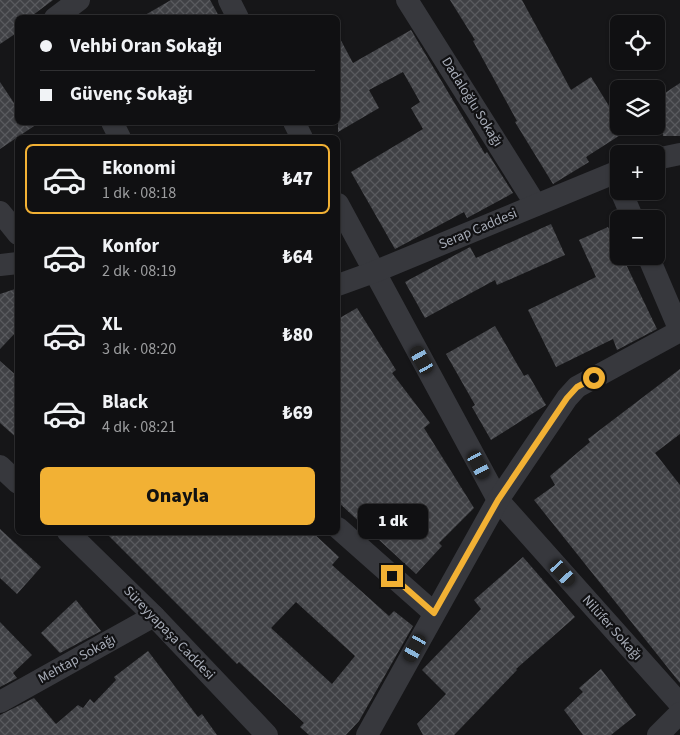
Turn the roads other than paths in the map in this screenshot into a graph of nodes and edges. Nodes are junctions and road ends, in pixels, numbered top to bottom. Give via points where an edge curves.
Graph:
1 (79, 0) edge
2 (229, 0) edge
3 (407, 0) edge
4 (59, 15) edge
5 (236, 15) edge
6 (680, 154) edge
7 (665, 157) edge
8 (610, 182) edge
9 (536, 205) junction
10 (340, 208) edge
11 (0, 212) edge
12 (15, 230) edge
13 (15, 263) edge
14 (0, 265) edge
15 (652, 265) edge
16 (374, 272) junction
17 (340, 284) edge
18 (0, 466) edge
19 (15, 480) edge
20 (498, 500) junction
21 (340, 530) edge
22 (71, 535) edge
23 (434, 613) junction
24 (154, 616) junction
25 (0, 702) edge
26 (680, 704) edge
27 (680, 713) edge
28 (267, 735) edge
29 (367, 735) edge
30 (658, 735) edge

1 - 4 street
2 - 5 street
3 - 9 street, Dadaloğlu Sokağı
6 - 7 street
8 - 9 street, Serap Caddesi
9 - 16 street, Serap Caddesi
10 - 16 street, Nilüfer Sokağı
11 - 12 street
13 - 14 street
15 - 20 street via 680,331 573,391
16 - 17 street, Serap Caddesi
16 - 20 street, Nilüfer Sokağı
18 - 19 street
20 - 23 street
20 - 26 street, Nilüfer Sokağı
21 - 23 street
22 - 24 street, Süreyyapaşa Caddesi
23 - 29 street
24 - 25 street, Mehtap Sokağı
24 - 28 street, Süreyyapaşa Caddesi
27 - 30 street

